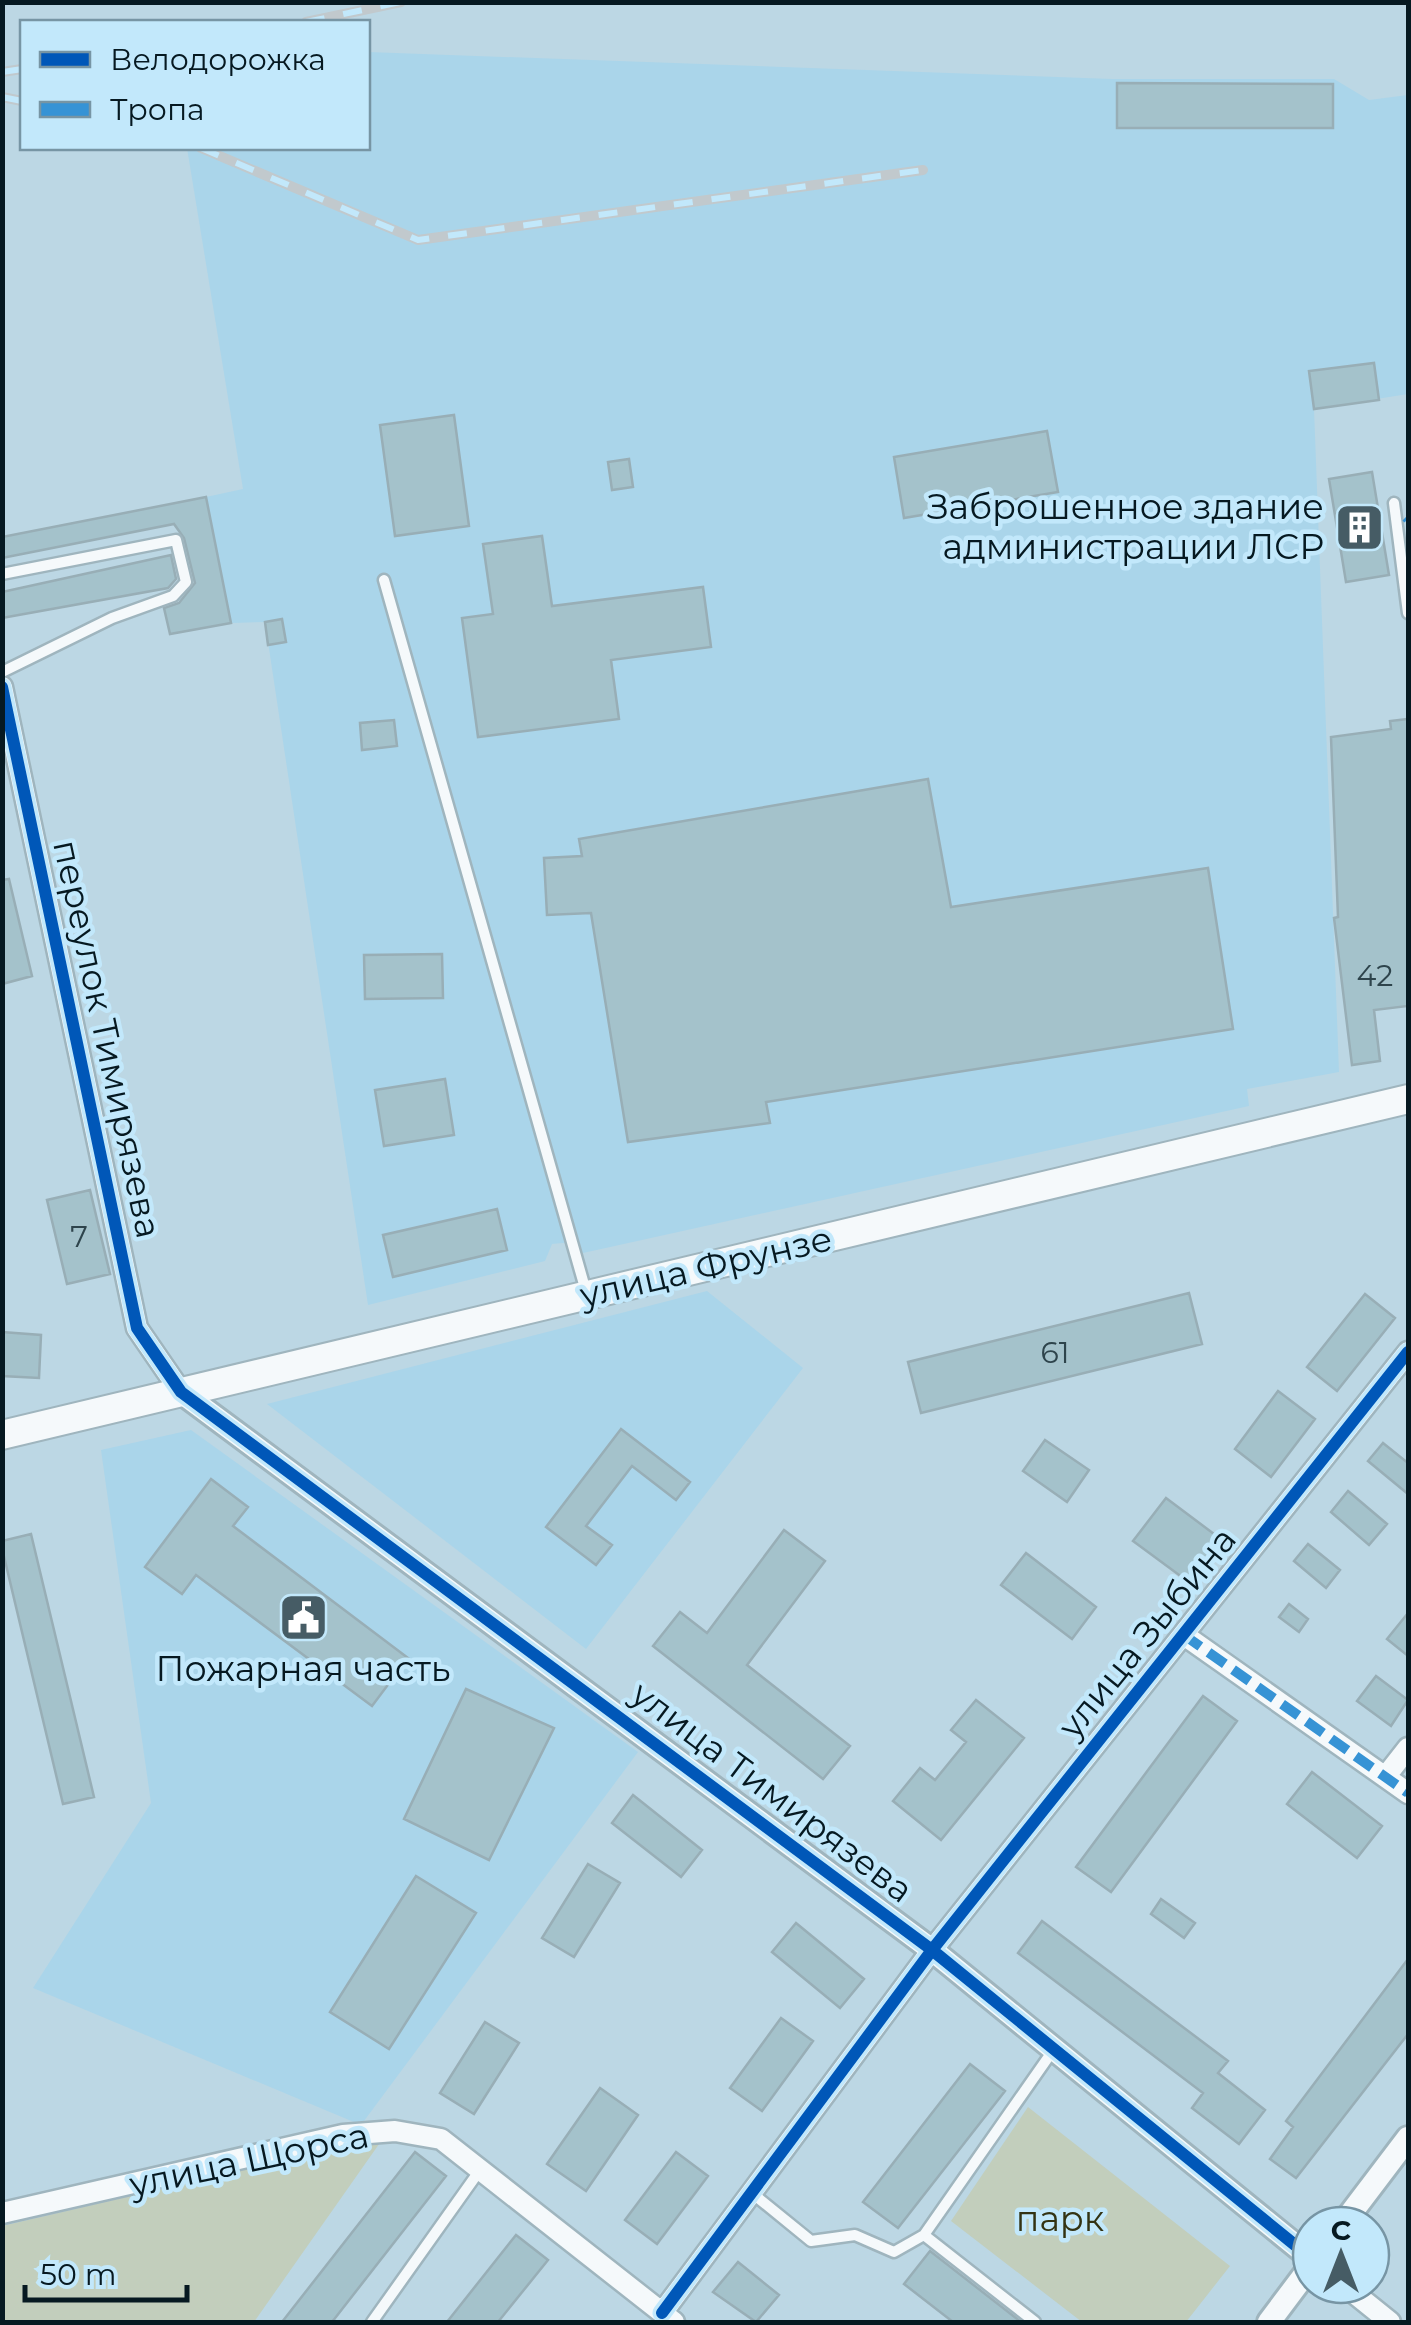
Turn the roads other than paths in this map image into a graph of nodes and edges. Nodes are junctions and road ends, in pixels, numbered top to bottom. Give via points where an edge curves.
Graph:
1 (1394, 503) dead end
2 (2, 574) edge
3 (384, 580) dead end
4 (1408, 613) edge
5 (2, 672) edge
6 (2, 686) edge
7 (1408, 1099) edge
8 (587, 1296) junction
9 (1408, 1352) edge
10 (182, 1392) junction
11 (2, 1435) edge
12 (1184, 1635) junction
13 (1408, 1748) edge
14 (1386, 1776) junction
15 (1408, 1793) edge
16 (932, 1950) junction
17 (1054, 2049) junction
18 (1408, 2138) edge
19 (480, 2170) junction
20 (752, 2192) junction
21 (1357, 2205) edge
22 (2, 2212) edge
23 (924, 2235) junction
24 (1291, 2242) edge
25 (1291, 2293) edge
26 (1369, 2305) edge
27 (668, 2318) edge
28 (372, 2322) edge
29 (1036, 2322) edge
30 (1269, 2322) edge
31 (1390, 2322) edge

1 - 4 lane
2 - 5 lane via 176,540 186,582 172,596
3 - 8 lane
6 - 10 street, переулок Тимирязева via 138,1328
7 - 8 main road, улица Фрунзе
8 - 10 main road, улица Фрунзе
9 - 12 street, улица Зыбина
10 - 11 main road, улица Фрунзе
10 - 16 street, улица Тимирязева
12 - 14 street
12 - 16 street, улица Зыбина
13 - 14 street
14 - 15 street
16 - 17 street, улица Тимирязева
16 - 20 street, улица Зыбина
17 - 23 lane
17 - 24 street, улица Тимирязева
18 - 21 street
19 - 22 street, улица Щорса via 442,2139 395,2131 343,2135
19 - 27 street, улица Щорса
19 - 28 lane
20 - 23 lane via 811,2240 855,2235 894,2252
20 - 27 street, улица Зыбина
23 - 29 lane
25 - 30 street
26 - 31 street

